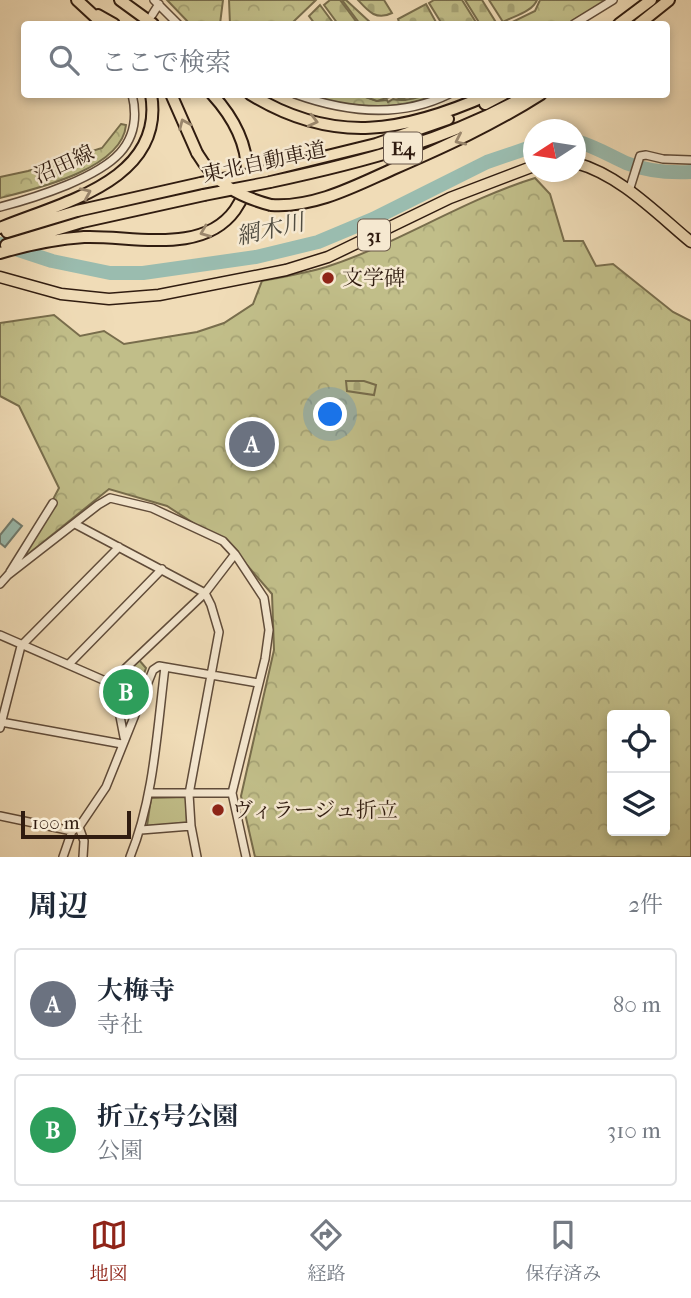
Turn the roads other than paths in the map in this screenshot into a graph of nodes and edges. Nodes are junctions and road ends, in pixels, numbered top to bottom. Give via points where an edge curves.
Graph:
1 (118, 0) edge
2 (613, 0) edge
3 (651, 0) edge
4 (669, 0) edge
5 (156, 2) edge
6 (80, 3) edge
7 (152, 20) edge
8 (100, 21) edge
9 (109, 21) edge
10 (138, 21) edge
11 (175, 21) edge
12 (579, 21) edge
13 (623, 21) edge
14 (643, 21) edge
15 (133, 98) edge
16 (151, 98) edge
17 (173, 98) edge
18 (215, 98) edge
19 (258, 98) edge
20 (308, 98) edge
21 (438, 98) edge
22 (481, 98) edge
23 (495, 98) edge
24 (521, 98) edge
25 (534, 98) edge
26 (691, 160) edge
27 (586, 167) edge
28 (523, 170) edge
29 (268, 176) junction
30 (202, 189) junction
31 (629, 191) junction
32 (0, 207) edge
33 (1, 232) edge
34 (691, 242) edge
35 (0, 247) edge
36 (0, 253) edge
37 (0, 277) edge
38 (53, 503) dead end
39 (75, 524) junction
40 (119, 547) junction
41 (235, 554) junction
42 (162, 569) junction
43 (8, 575) junction
44 (0, 583) edge
45 (205, 593) junction
46 (0, 635) edge
47 (21, 646) junction
48 (69, 664) junction
49 (165, 667) junction
50 (211, 674) junction
51 (110, 684) junction
52 (258, 684) junction
53 (1, 725) edge
54 (123, 741) junction
55 (149, 793) junction
56 (232, 793) junction
57 (189, 794) junction
58 (0, 816) edge
59 (191, 826) junction
60 (76, 829) junction
61 (141, 830) junction
62 (63, 857) edge
63 (83, 857) edge
64 (130, 857) edge
65 (197, 857) edge
66 (246, 857) edge

1 - 7 highway
1 - 10 highway
2 - 12 street
3 - 13 highway
4 - 14 highway
5 - 7 street
5 - 11 street
6 - 8 highway
6 - 9 highway
15 - 32 street, 沼田線 via 135,110 128,142 114,160 47,193
33 -> 16 highway via 101,187 128,167 145,144
25 -> 17 highway, bridge via 463,139 350,188 292,205 245,198 212,176
18 -> 36 highway via 237,129 247,161 244,193 221,225 184,238 84,237
19 -> 22 highway via 296,117 368,129 414,123
20 - 21 street via 369,110 417,106
23 - 29 highway, 東北自動車道 / E4 via 412,133
24 - 29 highway, 東北自動車道 / E4 via 415,145 343,165
26 - 31 street via 640,156
27 - 31 main road
28 - 37 main road, 31 via 450,198 328,257 273,273 159,295 100,299
29 - 30 highway, 東北自動車道 / E4, bridge
30 - 33 highway, 東北自動車道 / E4 via 77,211
30 - 35 highway, 東北自動車道 / E4
31 - 34 main road
38 - 43 street
39 - 40 street
39 - 41 street via 110,498 177,519 223,541
39 - 43 street
40 - 42 street
40 - 47 street
41 - 45 street
41 - 52 street via 264,598 269,630
42 - 45 street
42 - 48 street
43 - 44 street
45 - 50 street via 219,632
45 - 51 street
46 - 47 street
47 - 48 street
47 - 53 street
48 - 51 street
49 - 50 street
49 - 54 street via 153,670
49 - 55 street
50 - 52 street
50 - 57 street
51 - 54 street
52 - 56 street
53 - 54 street
54 - 60 street via 106,787
55 - 57 street
55 - 61 street
56 - 57 street
56 - 66 street
57 - 59 street
58 - 60 street
59 - 61 street
59 - 65 street
60 - 62 street
60 - 63 street via 85,841
61 - 64 street

